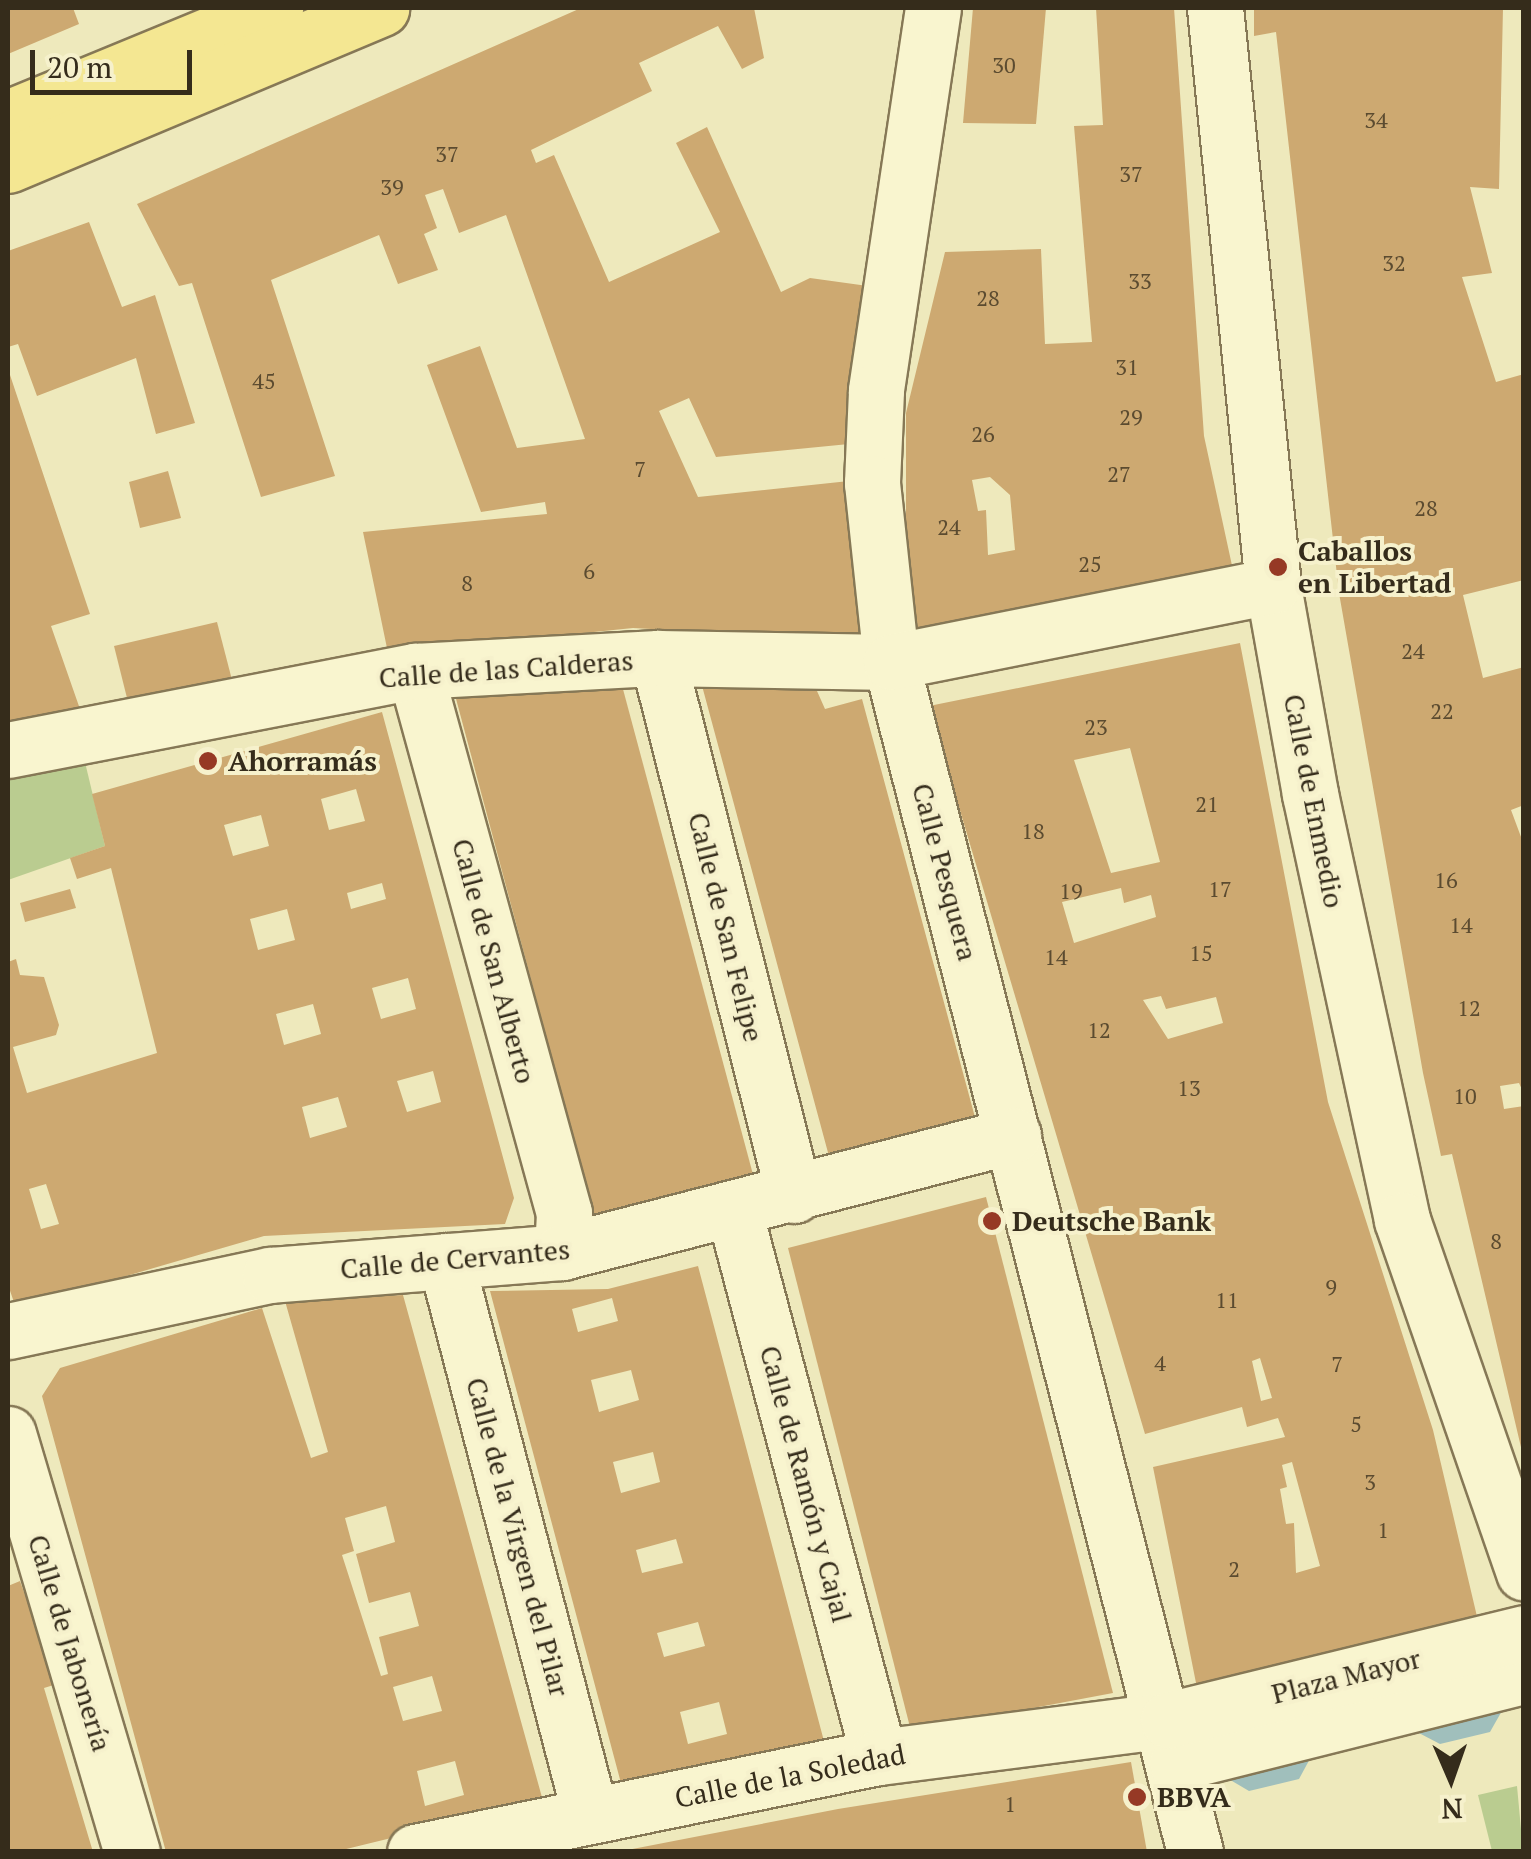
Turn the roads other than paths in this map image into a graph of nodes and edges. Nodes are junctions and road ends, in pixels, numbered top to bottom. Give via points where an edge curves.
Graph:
1 (275, 8) edge
2 (381, 8) edge
3 (933, 8) edge
4 (1215, 8) edge
5 (8, 118) edge
6 (8, 164) edge
7 (1274, 586) junction
8 (658, 658) junction
9 (891, 662) junction
10 (414, 671) junction
11 (8, 750) edge
12 (1013, 1135) junction
13 (794, 1196) junction
14 (734, 1211) junction
15 (562, 1252) junction
16 (446, 1261) junction
17 (8, 1331) edge
18 (8, 1434) edge
19 (1524, 1573) edge
20 (1524, 1633) edge
21 (1524, 1676) edge
22 (1172, 1741) junction
23 (879, 1757) junction
24 (590, 1814) junction
25 (132, 1852) edge
26 (415, 1852) edge
27 (1195, 1852) edge

1 - 5 main road
2 - 6 main road
3 - 9 street, Calle Pesquera via 876,392 872,484
4 - 7 street, Calle de Enmedio
7 - 9 street, Calle de las Calderas
7 - 19 street, Calle de Enmedio via 1402,1220
8 - 9 street, Calle de las Calderas
8 - 10 street, Calle de las Calderas
8 - 13 street, Calle de San Felipe
9 - 12 street, Calle Pesquera
10 - 11 street, Calle de las Calderas
10 - 15 street, Calle de San Alberto via 564,1212
12 - 13 street, Calle de Cervantes
12 - 22 street, Calle Pesquera
13 - 14 street, Calle de Cervantes
14 - 15 street, Calle de Cervantes
14 - 23 street, Calle de Ramón y Cajal
15 - 16 street, Calle de Cervantes
16 - 17 street, Calle de Cervantes via 270,1275
16 - 24 street, Calle de la Virgen del Pilar
18 - 25 street, Calle de Jabonería
20 - 22 street, Plaza Mayor
21 - 22 street
22 - 23 street, Calle de la Soledad
22 - 27 street, Calle Pesquera
23 - 24 street, Calle de la Soledad
24 - 26 street, Calle de la Soledad

